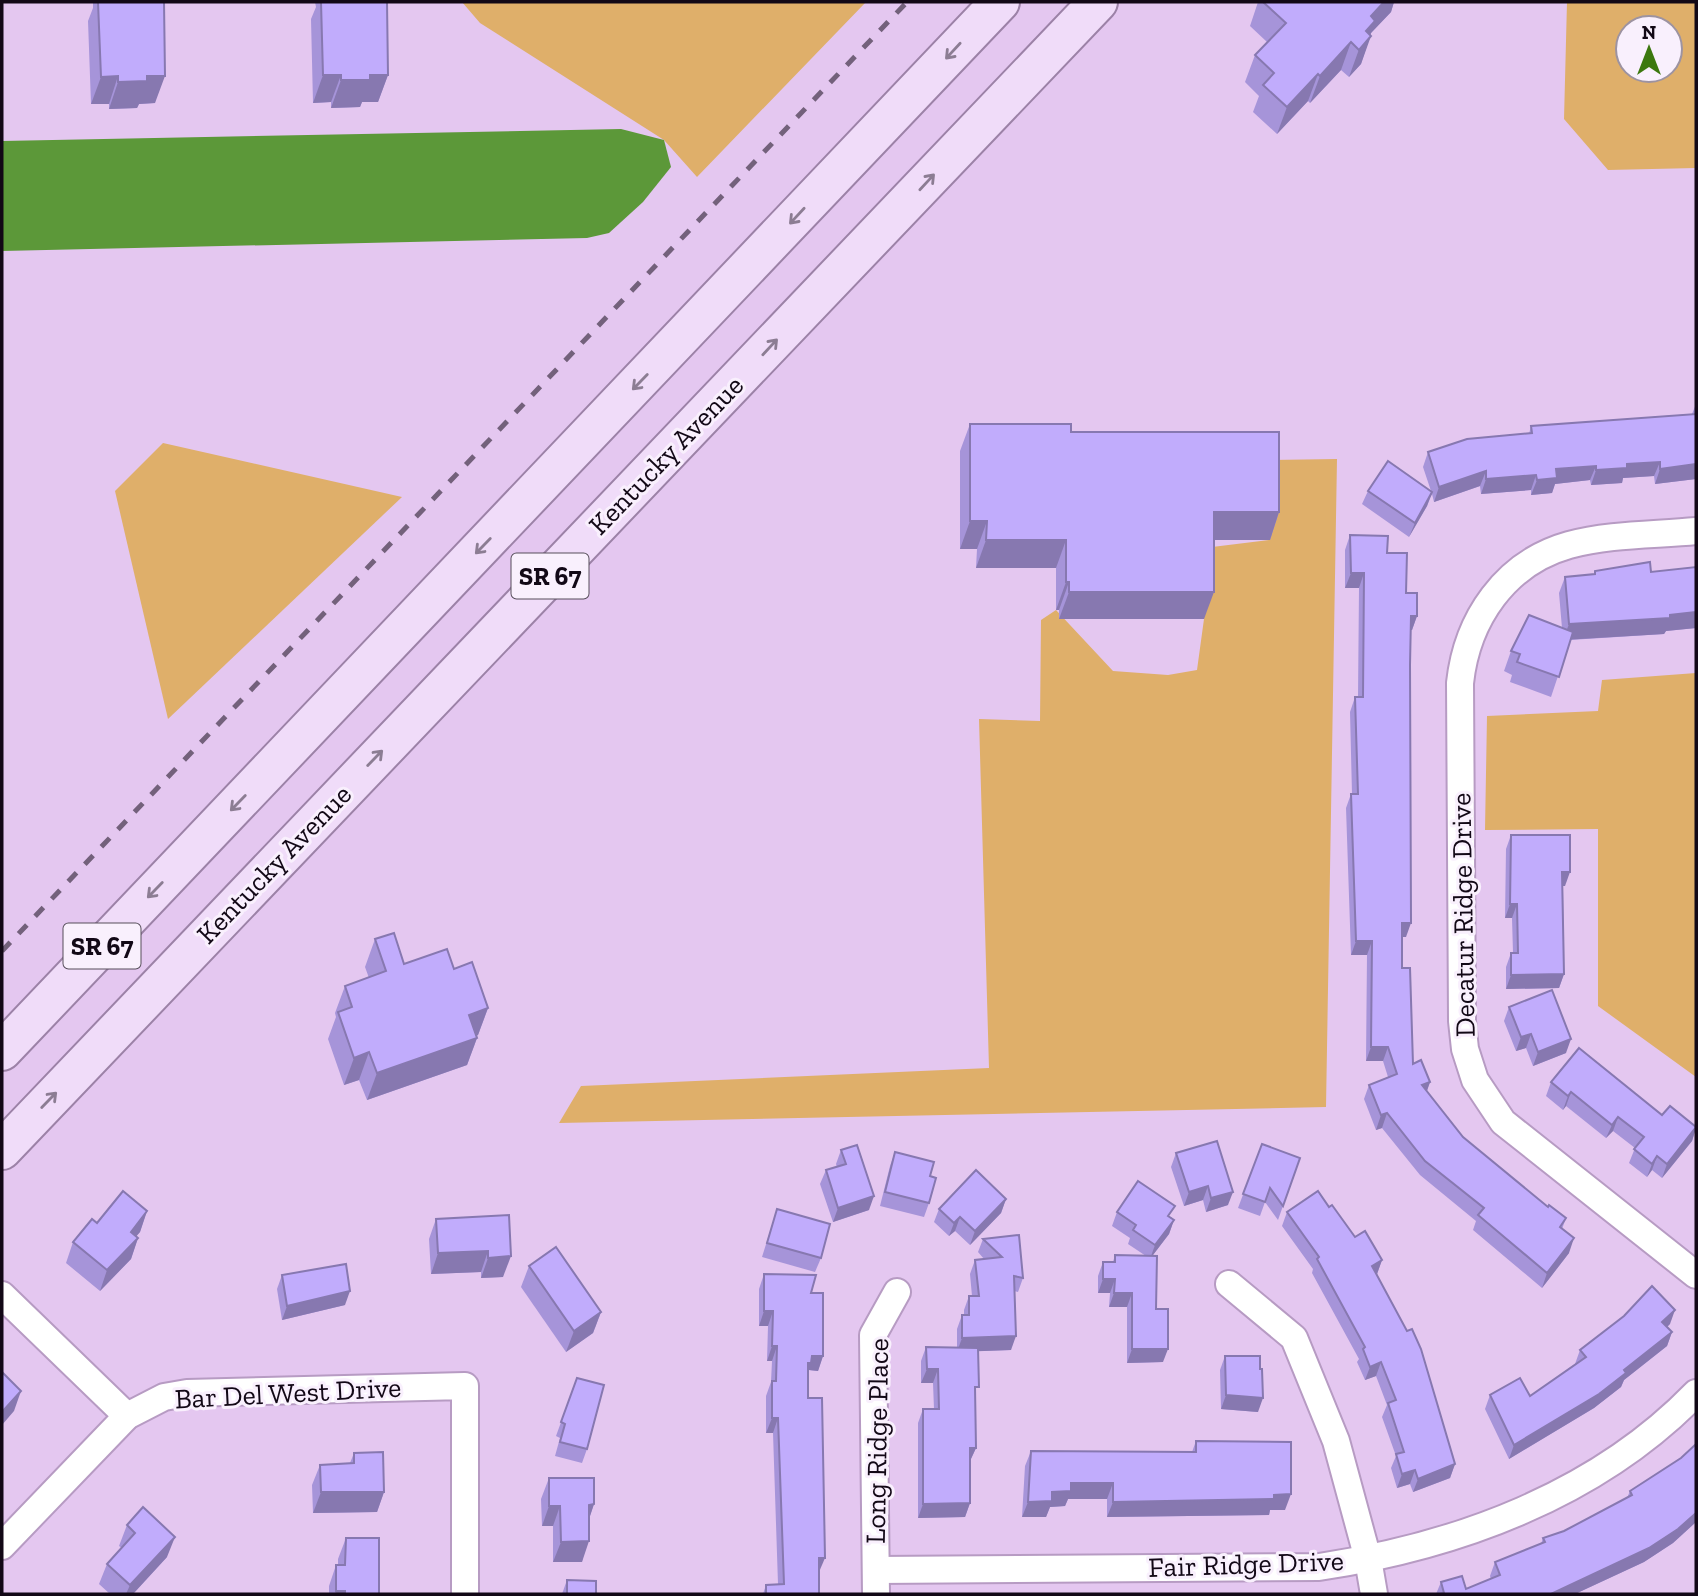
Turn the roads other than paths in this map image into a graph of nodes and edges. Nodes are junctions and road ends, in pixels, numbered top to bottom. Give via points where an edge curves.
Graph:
1 (1000, 2) edge
2 (1098, 2) edge
3 (1696, 531) edge
4 (2, 1051) edge
5 (2, 1150) edge
6 (1696, 1275) edge
7 (1230, 1284) dead end
8 (897, 1292) dead end
9 (2, 1295) edge
10 (1696, 1393) edge
11 (127, 1416) junction
12 (2, 1546) edge
13 (1368, 1559) junction
14 (876, 1582) edge
15 (465, 1594) edge
16 (1374, 1594) edge

1 -> 4 main road, SR 67
5 -> 2 main road, Kentucky Avenue / SR 67
3 - 6 street, Decatur Ridge Drive via 1566,545 1518,569 1489,601 1470,635 1462,666 1462,1008 1465,1049 1480,1090 1503,1122
7 - 13 street via 1294,1338 1336,1441
8 - 14 street, Long Ridge Place via 873,1335
9 - 11 street
10 - 13 street, Fair Ridge Drive via 1671,1419 1573,1488 1462,1535
11 - 12 street, Bar Del West Drive
11 - 15 street, Bar Del West Drive via 164,1397 187,1393 465,1386
13 - 14 street, Fair Ridge Drive via 1319,1567
13 - 16 street

